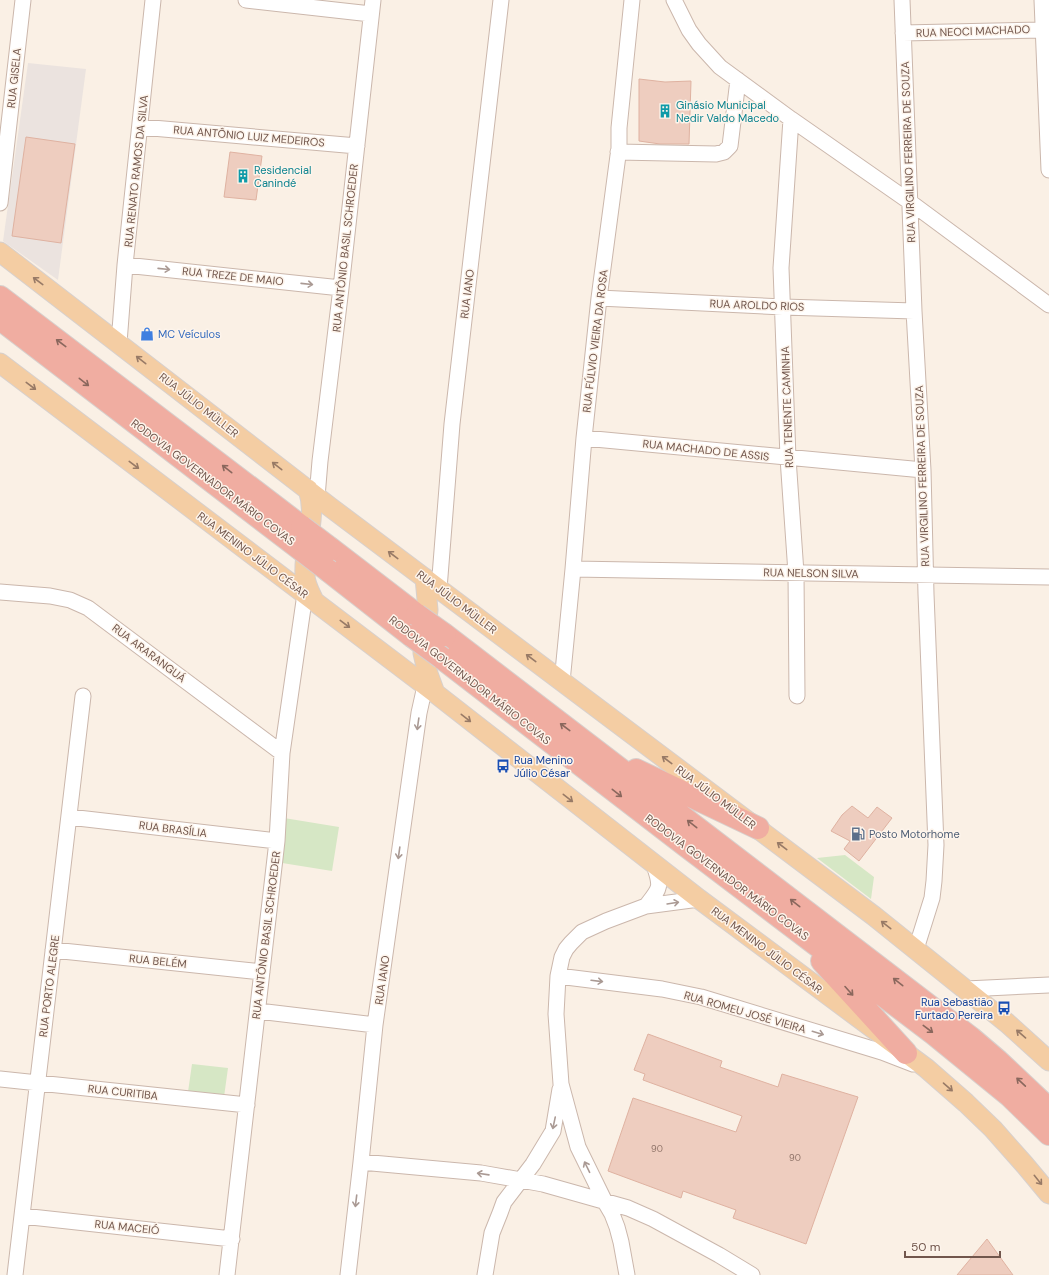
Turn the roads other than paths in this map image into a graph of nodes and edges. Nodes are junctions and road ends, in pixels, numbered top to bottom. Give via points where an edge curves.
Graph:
1 (23, 0) edge
2 (153, 0) edge
3 (246, 0) edge
4 (501, 0) edge
5 (632, 0) edge
6 (674, 0) edge
7 (902, 0) edge
8 (1042, 0) edge
9 (372, 7) edge
10 (1043, 30) junction
11 (903, 33) junction
12 (738, 80) junction
13 (792, 119) junction
14 (141, 127) junction
15 (356, 146) junction
16 (618, 152) junction
17 (1049, 170) edge
18 (910, 202) junction
19 (0, 203) edge
20 (0, 252) edge
21 (126, 265) junction
22 (341, 288) junction
23 (0, 297) edge
24 (599, 298) junction
25 (1049, 305) edge
26 (783, 307) junction
27 (914, 311) junction
28 (0, 319) edge
29 (0, 335) edge
30 (119, 343) junction
31 (53, 358) junction
32 (0, 363) edge
33 (584, 438) junction
34 (788, 458) junction
35 (923, 470) junction
36 (318, 498) junction
37 (305, 539) junction
38 (573, 569) junction
39 (796, 573) junction
40 (925, 575) junction
41 (1049, 577) edge
42 (284, 578) junction
43 (438, 588) junction
44 (0, 592) edge
45 (309, 598) junction
46 (423, 612) junction
47 (426, 649) junction
48 (401, 667) junction
49 (562, 682) junction
50 (430, 690) junction
51 (83, 696) dead end
52 (797, 696) dead end
53 (596, 750) junction
54 (282, 753) junction
55 (69, 817) junction
56 (758, 828) junction
57 (277, 841) junction
58 (654, 865) junction
59 (699, 899) junction
60 (646, 906) junction
61 (785, 920) junction
62 (916, 949) junction
63 (53, 950) junction
64 (262, 972) junction
65 (558, 976) junction
66 (1049, 985) edge
67 (966, 989) junction
68 (258, 1011) junction
69 (375, 1025) junction
70 (906, 1053) junction
71 (1049, 1061) edge
72 (926, 1068) junction
73 (0, 1079) edge
74 (38, 1083) junction
75 (561, 1084) junction
76 (247, 1105) junction
77 (1049, 1109) edge
78 (1049, 1134) edge
79 (361, 1162) junction
80 (521, 1180) junction
81 (1049, 1194) edge
82 (605, 1202) junction
83 (22, 1216) junction
84 (232, 1239) junction
85 (15, 1275) edge
86 (227, 1275) edge
87 (348, 1275) edge
88 (485, 1275) edge
89 (626, 1275) edge
90 (752, 1275) edge

1 - 19 street, RUA GISELA
2 - 14 street, RUA RENATO RAMOS DA SILVA
3 - 9 street
4 - 43 street, RUA IANO via 452,424
5 - 16 street, RUA FÚLVIO VIEIRA DA ROSA
6 - 12 street via 699,44 720,67
7 - 11 street, RUA VIRGILINO FERREIRA DE SOUZA
8 - 10 street
9 - 15 street, RUA ANTÔNIO BASIL SCHROEDER
10 - 11 street, RUA NEOCI MACHADO
10 - 17 street
11 - 18 street, RUA VIRGILINO FERREIRA DE SOUZA
12 - 13 street
12 - 16 street via 730,146 724,152
13 - 18 street
13 - 26 street, RUA TENENTE CAMINHA via 781,250
14 - 15 street, RUA ANTÔNIO LUIZ MEDEIROS
14 - 21 street, RUA RENATO RAMOS DA SILVA
15 - 22 street, RUA ANTÔNIO BASIL SCHROEDER
16 - 24 street, RUA FÚLVIO VIEIRA DA ROSA
18 - 25 street
18 - 27 street, RUA VIRGILINO FERREIRA DE SOUZA
30 -> 20 main road, RUA JÚLIO MÜLLER
21 -> 22 street, RUA TREZE DE MAIO
21 - 30 street, RUA RENATO RAMOS DA SILVA
22 - 36 street, RUA ANTÔNIO BASIL SCHROEDER
37 -> 23 highway, RODOVIA GOVERNADOR MÁRIO COVAS
24 - 26 street, RUA AROLDO RIOS
24 - 33 street, RUA FÚLVIO VIEIRA DA ROSA
26 - 27 street, RUA AROLDO RIOS
26 - 34 street, RUA TENENTE CAMINHA
27 - 35 street, RUA VIRGILINO FERREIRA DE SOUZA
28 - 31 highway, RODOVIA GOVERNADOR MÁRIO COVAS
29 - 31 highway
36 -> 30 main road, RUA JÚLIO MÜLLER
31 -> 37 highway, RODOVIA GOVERNADOR MÁRIO COVAS
32 -> 42 main road, RUA MENINO JÚLIO CÉSAR
33 - 34 street, RUA MACHADO DE ASSIS
33 - 38 street, RUA FÚLVIO VIEIRA DA ROSA
34 - 35 street, RUA MACHADO DE ASSIS
34 - 39 street, RUA TENENTE CAMINHA
35 - 40 street, RUA VIRGILINO FERREIRA DE SOUZA
36 - 37 main road, RUA ANTÔNIO BASIL SCHROEDER via 311,500
43 -> 36 main road, RUA JÚLIO MÜLLER
37 - 42 main road via 300,572
37 - 45 main road, RUA ANTÔNIO BASIL SCHROEDER via 305,576
37 - 46 highway, RODOVIA GOVERNADOR MÁRIO COVAS, bridge via 331,549
37 - 47 highway, RODOVIA GOVERNADOR MÁRIO COVAS, bridge via 329,571
38 - 39 street, RUA NELSON SILVA
38 - 49 street, RUA FÚLVIO VIEIRA DA ROSA
39 - 40 street, RUA NELSON SILVA
39 - 52 street, RUA TENENTE CAMINHA
40 - 41 street, RUA NELSON SILVA
40 - 62 street, RUA VIRGILINO FERREIRA DE SOUZA via 936,863 932,898
42 - 45 main road, RUA MENINO JÚLIO CÉSAR
43 - 46 main road, RUA IANO
43 - 46 main road via 434,604
49 -> 43 main road, RUA JÚLIO MÜLLER
44 - 54 street, RUA ARARANGUÁ via 50,596 70,600 88,608
45 -> 48 main road, RUA MENINO JÚLIO CÉSAR
45 - 54 street, RUA ANTÔNIO BASIL SCHROEDER
46 - 47 main road, RUA IANO
53 -> 46 highway, RODOVIA GOVERNADOR MÁRIO COVAS, bridge via 445,635
47 - 48 main road via 414,662
47 - 50 main road, RUA IANO
47 -> 61 highway, RODOVIA GOVERNADOR MÁRIO COVAS
48 - 50 main road, RUA MENINO JÚLIO CÉSAR
56 -> 49 main road, RUA JÚLIO MÜLLER
50 -> 58 main road, RUA MENINO JÚLIO CÉSAR
50 -> 69 street, RUA IANO via 419,713
51 - 55 street, RUA PORTO ALEGRE
53 - 56 highway
77 -> 53 highway, RODOVIA GOVERNADOR MÁRIO COVAS via 971,1038
54 - 57 street, RUA ANTÔNIO BASIL SCHROEDER
55 - 57 street, RUA BRASÍLIA
55 - 63 street, RUA PORTO ALEGRE
62 -> 56 main road, RUA JÚLIO MÜLLER
57 - 64 street, RUA ANTÔNIO BASIL SCHROEDER
58 - 59 main road, RUA MENINO JÚLIO CÉSAR
58 - 60 street via 659,879 658,890
60 -> 59 street
59 - 70 main road, RUA MENINO JÚLIO CÉSAR
60 - 65 street via 582,932 566,949
61 -> 70 highway
61 -> 78 highway, RODOVIA GOVERNADOR MÁRIO COVAS via 962,1056 1010,1096
62 - 67 main road
63 - 64 street, RUA BELÉM
63 - 74 street, RUA PORTO ALEGRE
64 - 68 street, RUA ANTÔNIO BASIL SCHROEDER
65 -> 72 street, RUA ROMEU JOSÉ VIEIRA via 662,989 701,997 882,1052
65 - 75 street via 556,1014
66 - 67 street
71 -> 67 main road
68 - 69 street
68 - 76 street, RUA ANTÔNIO BASIL SCHROEDER
69 - 79 street, RUA IANO
70 - 72 main road, RUA MENINO JÚLIO CÉSAR
72 -> 81 main road, RUA MENINO JÚLIO CÉSAR via 992,1129
73 - 74 street, RUA CURITIBA
74 - 76 street, RUA CURITIBA
74 - 83 street, RUA PORTO ALEGRE
75 -> 80 street via 553,1131
82 -> 75 street via 578,1147
76 - 84 street, RUA ANTÔNIO BASIL SCHROEDER
80 -> 79 street via 481,1173
79 -> 87 street, RUA IANO
80 - 82 street
80 - 88 street via 504,1202 492,1233
82 - 89 street via 612,1214 621,1242
82 - 90 street via 628,1208 653,1219
83 - 84 street, RUA MACEIÓ
83 - 85 street, RUA PORTO ALEGRE
84 - 86 street, RUA ANTÔNIO BASIL SCHROEDER

